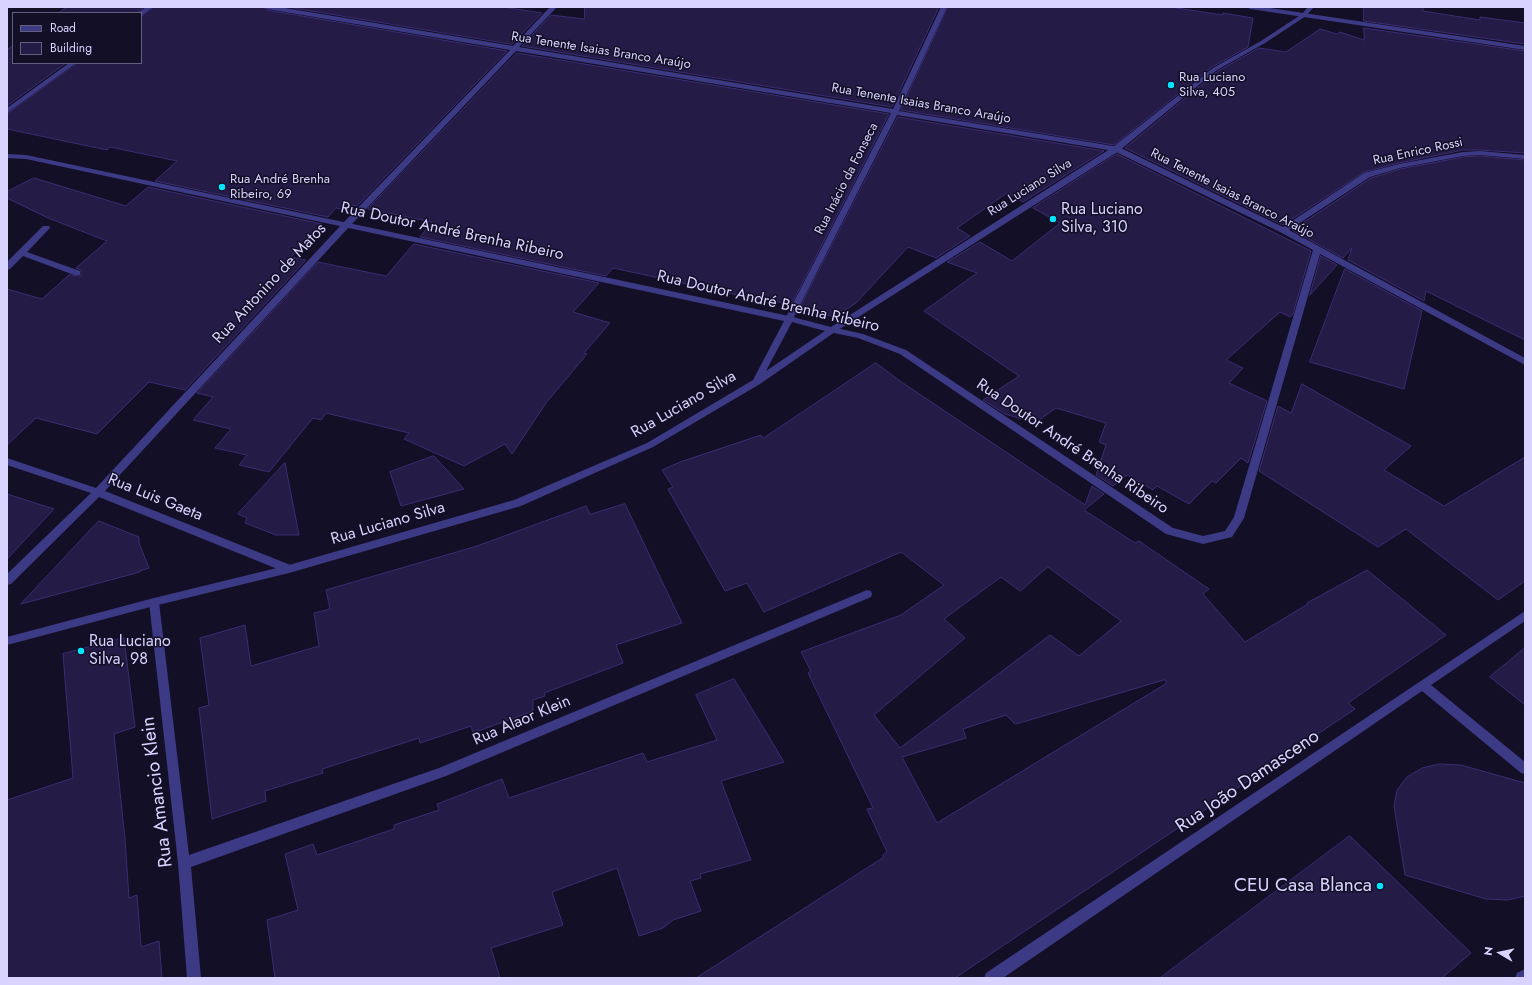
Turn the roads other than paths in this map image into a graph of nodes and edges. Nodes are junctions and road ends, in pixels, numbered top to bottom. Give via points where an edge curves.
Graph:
1 (150, 7) edge
2 (267, 7) edge
3 (554, 7) edge
4 (944, 7) edge
5 (1250, 7) edge
6 (1311, 7) edge
7 (142, 13) edge
8 (1304, 15) junction
9 (1525, 48) edge
10 (515, 49) junction
11 (72, 64) edge
12 (7, 111) edge
13 (895, 112) junction
14 (1116, 149) junction
15 (7, 156) edge
16 (1525, 157) edge
17 (346, 224) junction
18 (46, 228) dead end
19 (1283, 230) junction
20 (1317, 250) junction
21 (22, 253) junction
22 (7, 266) edge
23 (77, 273) dead end
24 (789, 319) junction
25 (832, 330) junction
26 (1525, 362) edge
27 (757, 382) junction
28 (7, 461) edge
29 (98, 492) junction
30 (289, 569) junction
31 (7, 581) edge
32 (867, 594) dead end
33 (154, 602) junction
34 (1525, 615) edge
35 (7, 641) edge
36 (1422, 685) junction
37 (1525, 769) edge
38 (184, 863) junction
39 (1525, 976) edge
40 (194, 978) edge
41 (991, 978) edge
42 (1522, 978) edge

1 - 7 street
2 - 10 street, Rua Tenente Isaias Branco Araújo
3 - 10 street, Rua Antonino de Matos
4 - 13 street, Rua Inácio da Fonseca
5 - 8 street
6 - 8 street, Rua Luciano Silva
8 - 9 street
8 - 14 street, Rua Luciano Silva via 1215,69
10 - 13 street, Rua Tenente Isaias Branco Araújo
10 - 17 street, Rua Antonino de Matos
11 - 12 street
13 - 14 street, Rua Tenente Isaias Branco Araújo
13 - 24 street, Rua Inácio da Fonseca
14 - 19 street, Rua Tenente Isaias Branco Araújo
14 - 25 street, Rua Luciano Silva
15 - 17 street, Rua Doutor André Brenha Ribeiro via 26,157
16 - 19 street, Rua Enrico Rossi via 1463,154 1367,175
17 - 24 street, Rua Doutor André Brenha Ribeiro
17 - 29 street, Rua Antonino de Matos
18 - 21 street
19 - 20 street, Rua Tenente Isaias Branco Araújo
20 - 25 street, Rua Doutor André Brenha Ribeiro via 1239,518 1228,534 1203,540 1170,532 903,352 860,336
20 - 26 street, Rua Tenente Isaias Branco Araújo
21 - 22 street
21 - 23 street
24 - 25 street, Rua Doutor André Brenha Ribeiro
24 - 27 street, Rua Luciano Silva
25 - 27 street, Rua Luciano Silva
27 - 30 street, Rua Luciano Silva via 650,445 517,503
28 - 29 street, Rua Luis Gaeta
29 - 30 street, Rua Luis Gaeta
29 - 31 street, Rua Antonino de Matos
30 - 33 street, Rua Luciano Silva
32 - 38 street, Rua Alaor Klein via 442,772
33 - 35 street, Rua Luciano Silva
33 - 38 street, Rua Amancio Klein
34 - 36 street, Rua João Damasceno
36 - 37 street
36 - 41 street, Rua João Damasceno
38 - 40 street, Rua Amancio Klein
39 - 42 street

